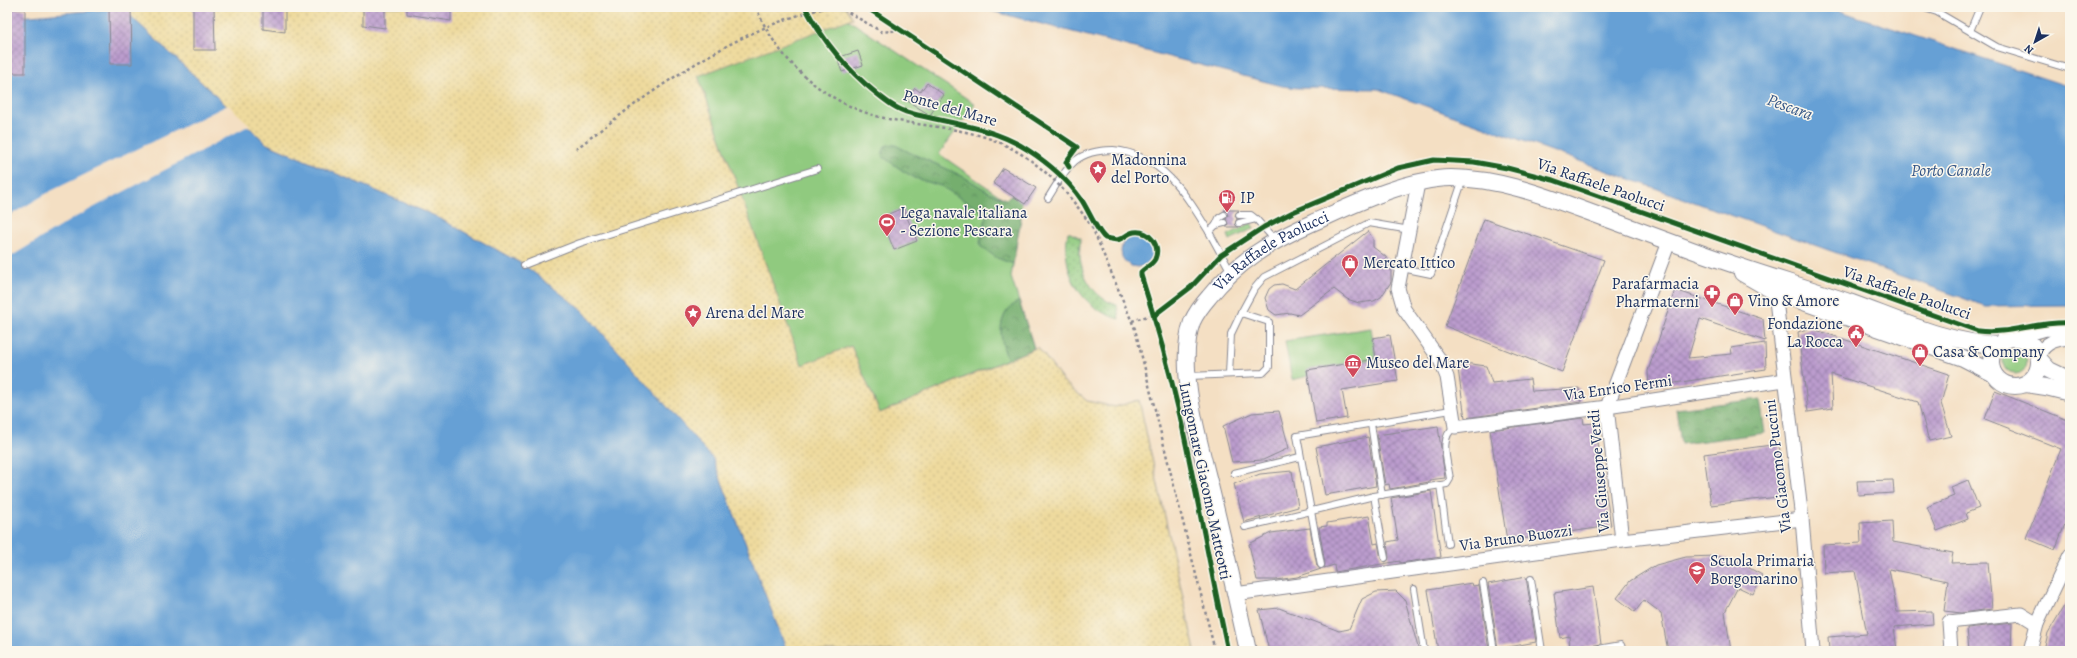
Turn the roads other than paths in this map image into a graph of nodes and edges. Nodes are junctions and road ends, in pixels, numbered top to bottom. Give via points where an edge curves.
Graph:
1 (1921, 7) edge
2 (1980, 7) edge
3 (1970, 31) junction
4 (2070, 69) edge
5 (818, 169) dead end
6 (1463, 179) junction
7 (1418, 183) junction
8 (1048, 198) dead end
9 (1224, 215) dead end
10 (1239, 215) dead end
11 (1256, 219) junction
12 (1224, 223) dead end
13 (1239, 223) dead end
14 (1216, 225) junction
15 (1410, 230) junction
16 (1210, 232) junction
17 (1275, 240) junction
18 (1669, 242) junction
19 (524, 265) dead end
20 (1402, 268) junction
21 (1231, 272) junction
22 (1779, 286) junction
23 (1241, 313) junction
24 (2070, 331) edge
25 (2015, 338) junction
26 (2070, 338) edge
27 (1998, 345) junction
28 (2039, 357) junction
29 (1229, 374) junction
30 (1994, 374) junction
31 (1188, 376) junction
32 (1785, 380) junction
33 (2070, 380) edge
34 (2026, 384) junction
35 (2070, 393) edge
36 (1607, 407) junction
37 (1451, 410) junction
38 (1371, 424) junction
39 (1455, 427) junction
40 (1300, 457) junction
41 (1234, 473) dead end
42 (1440, 485) junction
43 (1382, 495) junction
44 (1374, 496) junction
45 (1312, 510) junction
46 (1802, 519) junction
47 (1245, 527) dead end
48 (1622, 540) junction
49 (1448, 544) dead end
50 (2070, 555) edge
51 (1385, 558) dead end
52 (1321, 565) dead end
53 (1531, 579) dead end
54 (1483, 583) dead end
55 (1414, 589) dead end
56 (1235, 594) junction
57 (2037, 624) junction
58 (1248, 651) edge
59 (1424, 651) edge
60 (1494, 651) edge
61 (1542, 651) edge
62 (1587, 651) edge
63 (1623, 651) edge
64 (1813, 651) edge
65 (1951, 651) edge
66 (2030, 651) edge

1 - 3 lane via 1937,12
2 - 3 lane
3 - 4 lane via 1997,47
5 - 19 lane via 580,243
6 - 7 street, Via Raffaele Paolucci
6 - 18 street, Via Raffaele Paolucci via 1498,184 1548,197
6 - 20 lane via 1431,274
7 - 15 street
7 - 17 street, Via Raffaele Paolucci via 1358,204
8 - 16 lane via 1065,172 1079,158 1098,151 1119,151 1140,156 1167,172
9 - 14 lane via 1219,218
10 - 11 lane via 1250,215
11 - 13 lane
11 - 17 lane
12 - 14 lane
14 - 16 lane
15 - 20 street
15 - 23 lane via 1368,223 1264,277
16 - 21 lane
17 - 21 street, Via Raffaele Paolucci
18 - 22 street, Via Raffaele Paolucci
18 - 36 street, Via Giuseppe Verdi
20 - 37 street via 1398,288 1404,309 1440,360 1447,377
21 - 31 street, Via Raffaele Paolucci via 1194,318 1187,343
22 - 27 street, Via Raffaele Paolucci via 1958,340
22 - 30 street, Via Raffaele Paolucci via 1963,358
22 - 32 street, Via Giacomo Puccini
23 - 29 lane via 1231,334
23 - 29 lane via 1269,322 1268,368 1263,373
24 - 25 street via 2046,329
25 - 27 street
25 - 28 street via 2030,342
26 - 28 street via 2048,343 2043,347
27 - 30 street via 1991,359
28 - 33 street via 2048,370
28 - 34 street via 2038,371
29 - 31 lane
30 - 34 street via 2008,385
31 - 56 street, Lungomare Giacomo Matteotti via 1194,414
32 - 36 street, Via Enrico Fermi
32 - 46 street, Via Giacomo Puccini
34 - 35 street
36 - 39 street, Via Enrico Fermi
36 - 48 street, Via Giuseppe Verdi
37 - 38 lane
37 - 39 street
38 - 40 lane via 1297,436
38 - 43 lane
39 - 42 lane via 1448,433 1445,442 1450,479 1447,484
40 - 41 lane
40 - 45 lane
42 - 43 lane
42 - 49 lane, Via Bruno Buozzi
43 - 44 lane
44 - 45 lane
44 - 51 lane
45 - 47 lane
45 - 52 lane
46 - 48 street, Via Bruno Buozzi
46 - 64 street, Via Giacomo Puccini
48 - 56 street, Via Bruno Buozzi
50 - 57 street
53 - 61 lane
54 - 60 lane
55 - 59 lane
56 - 58 street, Lungomare Giacomo Matteotti
57 - 65 street via 2021,614 1949,622
57 - 66 street
62 - 63 lane via 1620,645

